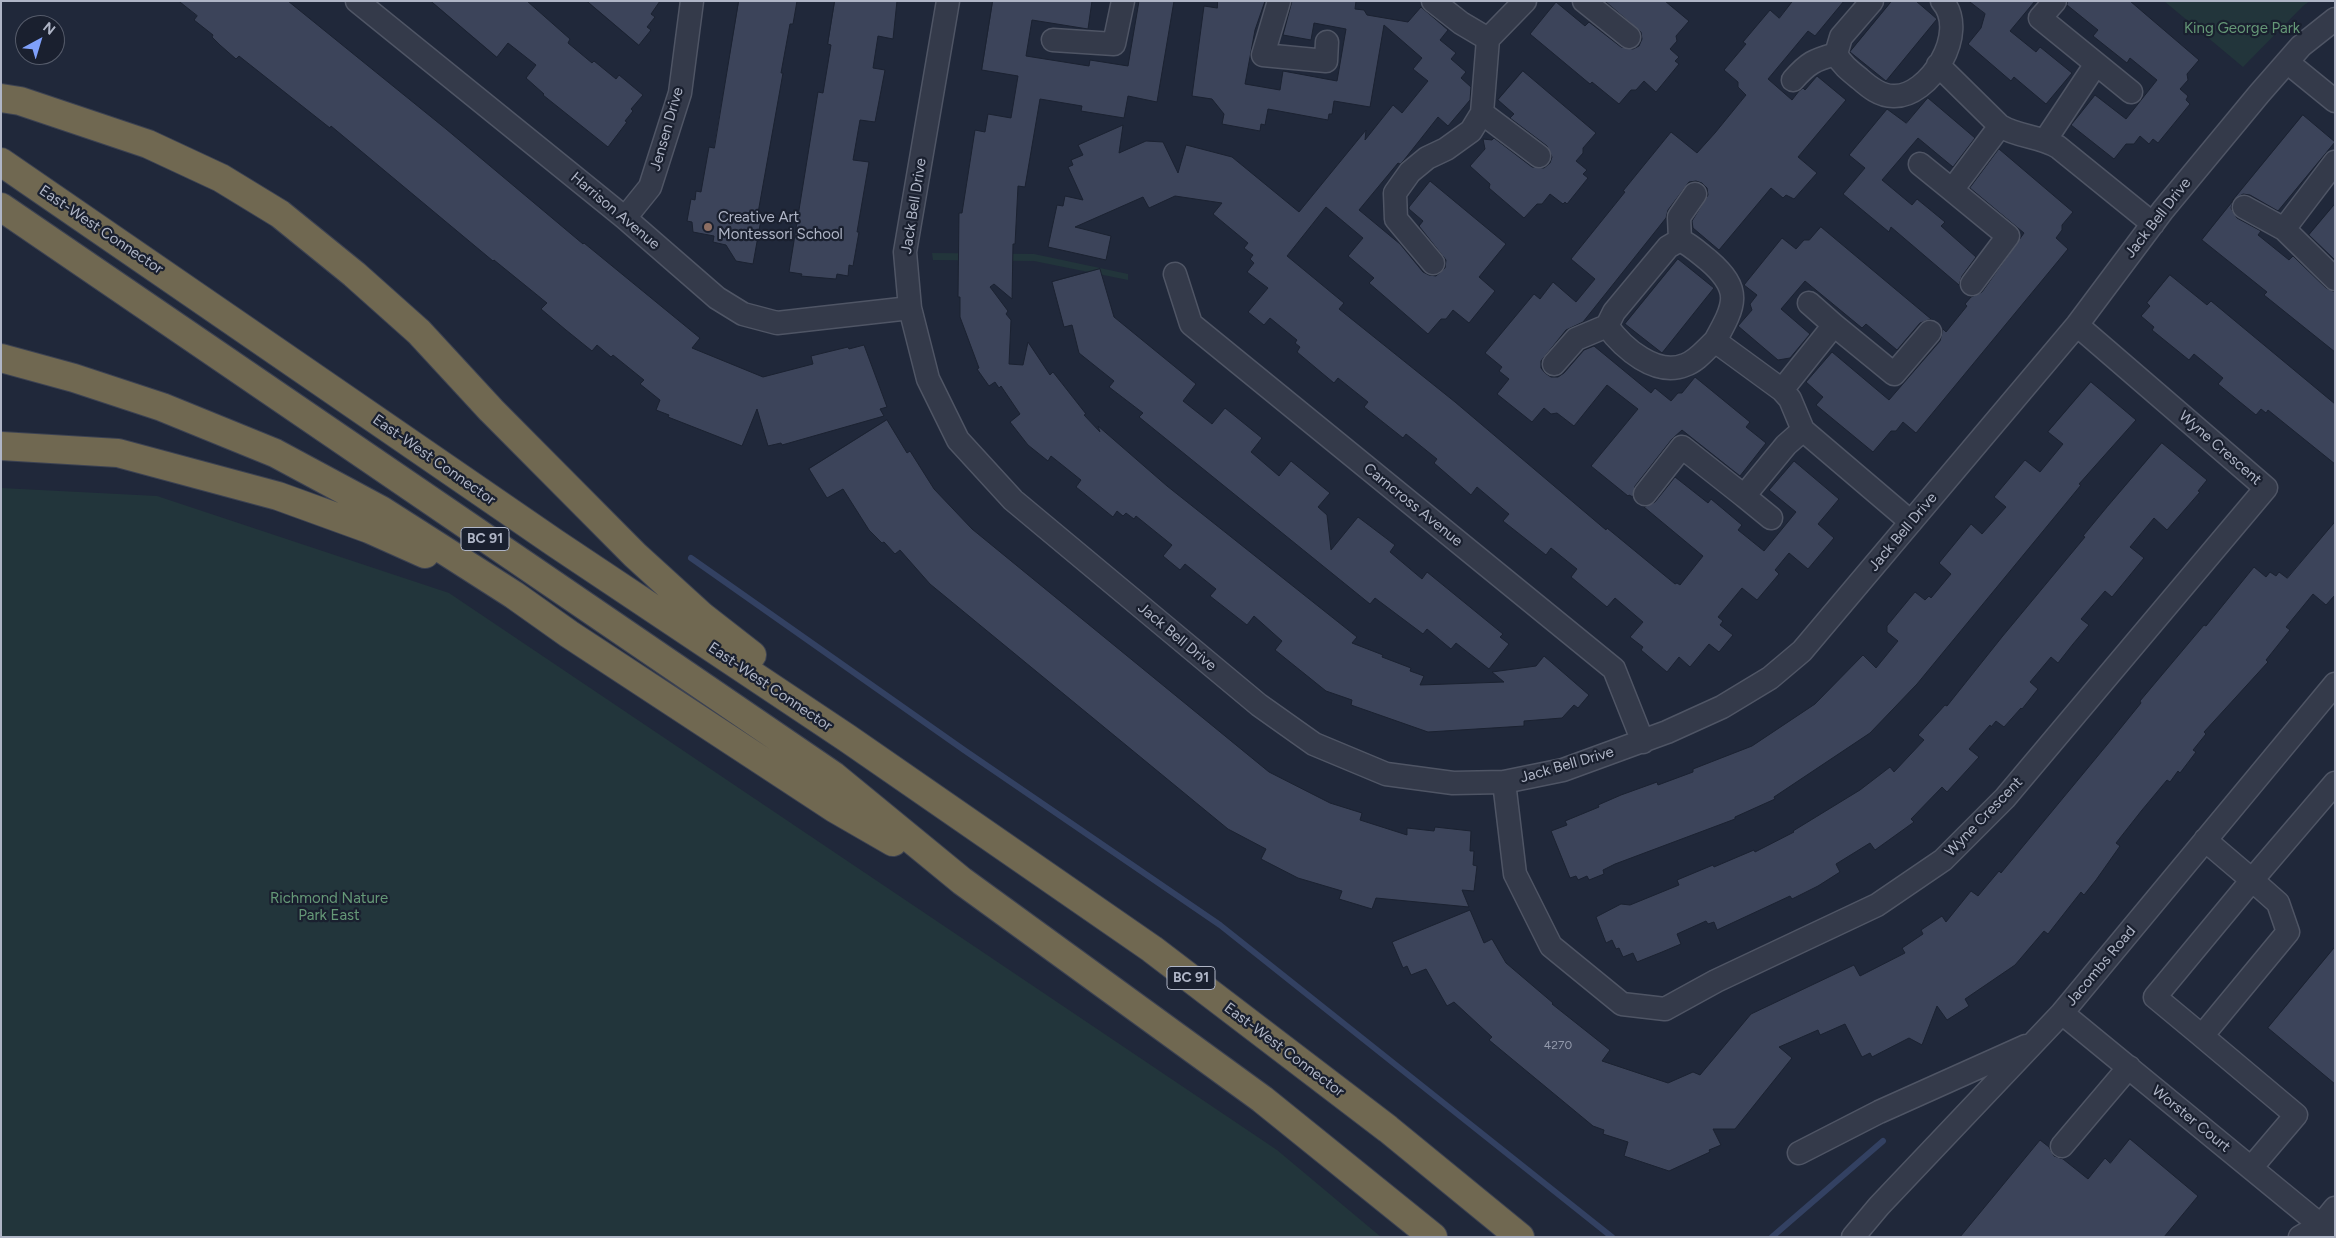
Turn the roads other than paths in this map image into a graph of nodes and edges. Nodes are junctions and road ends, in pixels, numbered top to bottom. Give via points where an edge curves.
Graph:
1 (356, 1) edge
2 (692, 1) edge
3 (948, 1) edge
4 (1123, 1) edge
5 (1279, 1) edge
6 (1433, 1) edge
7 (1524, 1) edge
8 (1584, 1) edge
9 (1872, 1) edge
10 (1942, 1) edge
11 (2055, 1) edge
12 (2335, 19) edge
13 (1629, 37) dead end
14 (1488, 39) junction
15 (1053, 40) dead end
16 (1327, 42) dead end
17 (1836, 54) junction
18 (2287, 62) junction
19 (2096, 64) junction
20 (1938, 65) junction
21 (1793, 80) dead end
22 (2131, 92) dead end
23 (1, 98) edge
24 (2335, 101) edge
25 (1482, 112) junction
26 (2000, 126) junction
27 (2046, 140) junction
28 (1539, 156) dead end
29 (1, 162) edge
30 (2335, 162) edge
31 (1920, 164) dead end
32 (1952, 190) junction
33 (1695, 194) dead end
34 (1, 207) edge
35 (2244, 207) dead end
36 (625, 218) junction
37 (2153, 224) junction
38 (2284, 229) junction
39 (1680, 240) junction
40 (1433, 264) dead end
41 (1175, 274) dead end
42 (2335, 279) edge
43 (1972, 284) dead end
44 (1809, 303) dead end
45 (910, 308) junction
46 (1834, 325) junction
47 (2077, 325) junction
48 (1607, 326) junction
49 (1930, 332) dead end
50 (1715, 340) junction
51 (1, 358) edge
52 (1554, 364) dead end
53 (1782, 390) junction
54 (1803, 430) junction
55 (1, 446) edge
56 (1645, 494) dead end
57 (1744, 496) junction
58 (1771, 518) dead end
59 (1911, 522) junction
60 (514, 595) junction
61 (2335, 684) edge
62 (847, 738) junction
63 (1643, 742) junction
64 (1504, 782) junction
65 (2335, 783) edge
66 (2205, 840) junction
67 (2252, 880) junction
68 (962, 881) junction
69 (2062, 1013) junction
70 (2202, 1036) junction
71 (2036, 1042) junction
72 (2129, 1067) junction
73 (2062, 1146) dead end
74 (1799, 1153) dead end
75 (2251, 1168) junction
76 (2327, 1227) edge
77 (1433, 1237) edge
78 (1520, 1237) edge
79 (1853, 1237) edge
80 (2300, 1237) edge

1 - 36 street, Harrison Avenue
2 - 36 street, Jensen Drive via 680,94 650,187
3 - 45 street, Jack Bell Drive via 904,252
4 - 15 street via 1114,44
5 - 16 street via 1263,55 1326,61
6 - 14 street
7 - 14 street
8 - 13 street
9 - 17 street via 1841,37
10 - 20 street via 1952,18 1952,30 1950,45
11 - 19 street via 2040,18
12 - 18 street, Jack Bell Drive
14 - 25 street
17 - 20 street via 1847,69 1869,87 1894,97 1917,90
17 - 21 street via 1806,64
18 - 24 street
18 - 37 street, Jack Bell Drive
19 - 22 street
19 - 27 street
20 - 26 street
23 - 62 highway via 20,101 148,144 221,178 280,214 419,332 491,410 636,556 702,616 790,684
25 - 28 street
25 - 40 street via 1471,131 1446,150 1427,158 1395,193 1396,219
26 - 27 street
26 - 32 street
27 - 37 street
29 - 62 highway, East-West Connector / BC 91 via 555,543
30 - 38 street
31 - 32 street
32 - 43 street via 2008,236
33 - 39 street via 1679,217
34 - 68 highway, BC 91 via 834,776
35 - 38 street
36 - 45 street, Harrison Avenue via 717,298 742,314 778,323
37 - 47 street, Jack Bell Drive
38 - 42 street
39 - 48 street via 1668,247 1614,312
39 - 50 street via 1717,268 1731,289 1731,312
41 - 63 street, Carncross Avenue via 1191,324 1614,669
44 - 46 street
45 - 64 street, Jack Bell Drive via 928,379 958,440 1013,500 1259,705 1314,744 1386,774 1453,783
46 - 49 street via 1894,374
46 - 53 street
47 - 59 street, Jack Bell Drive
47 - 64 street, Wyne Crescent via 2266,488 2005,798 1943,860 1877,905 1716,981 1665,1009 1622,1004 1551,946 1515,874
48 - 50 street via 1624,345 1659,367 1687,365
48 - 52 street via 1576,339
50 - 53 street
51 - 60 highway via 162,407 275,453 381,510
53 - 54 street via 1790,399
54 - 57 street
54 - 59 street
55 - 60 highway via 118,453 278,496 369,529
56 - 57 street via 1682,447
57 - 58 street
59 - 63 street, Jack Bell Drive via 1802,651 1770,678 1722,707
60 - 68 highway via 834,808
61 - 66 street, Jacombs Road
62 - 78 highway, East-West Connector / BC 91 via 1152,949 1388,1129
63 - 64 street, Jack Bell Drive via 1563,770
65 - 67 street
66 - 67 street
66 - 69 street, Jacombs Road
67 - 70 street via 2278,903 2288,932
67 - 70 street via 2155,997
68 - 77 highway, BC 91 via 1262,1099
69 - 71 street, Jacombs Road
69 - 72 street, Worster Court
70 - 75 street via 2296,1115
71 - 74 street via 1879,1112
71 - 79 street, Jacombs Road
72 - 73 street
72 - 75 street, Worster Court
75 - 76 street, Worster Court
76 - 80 street

